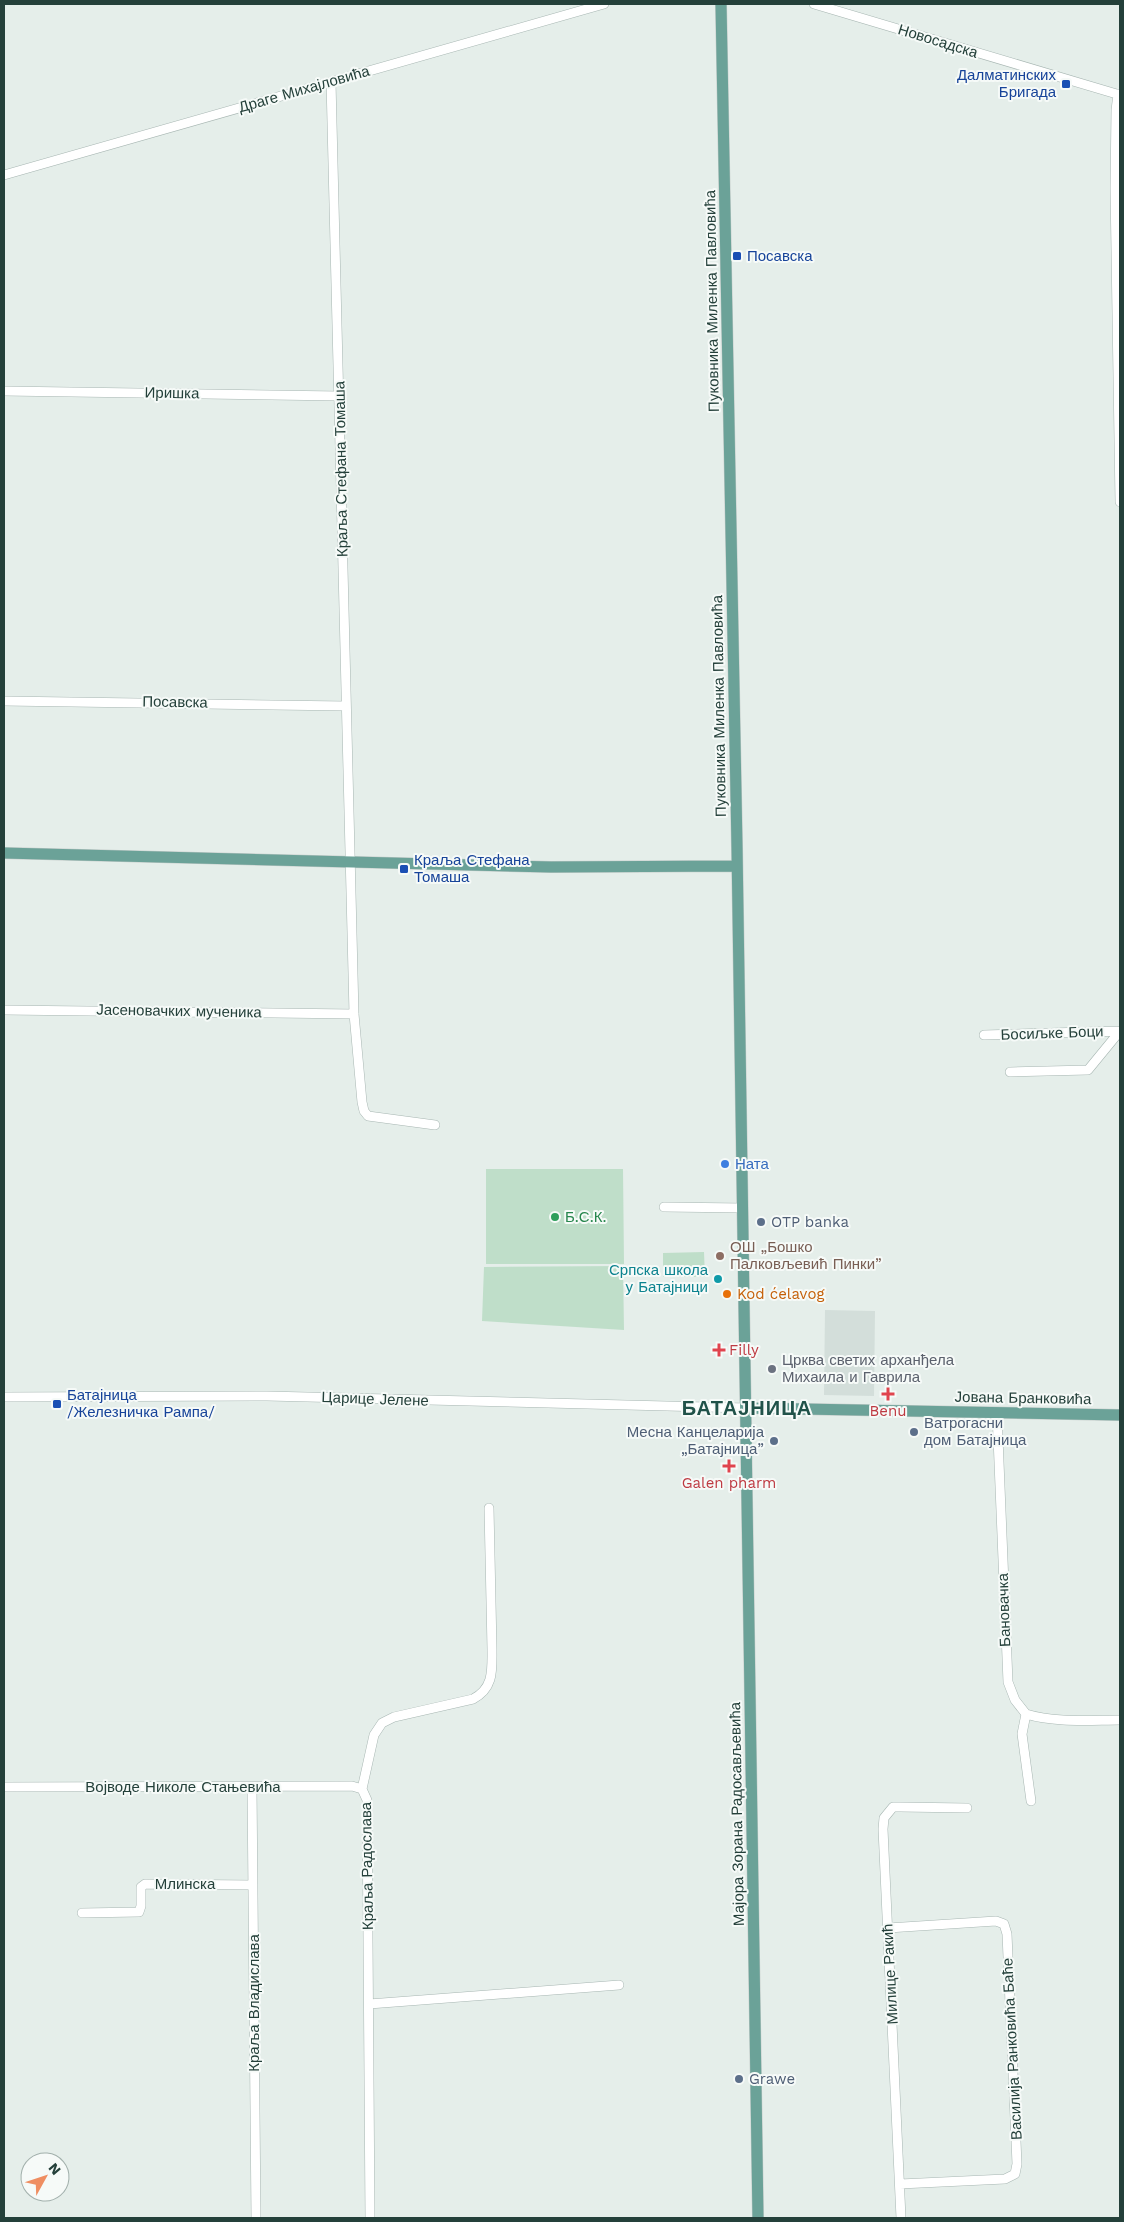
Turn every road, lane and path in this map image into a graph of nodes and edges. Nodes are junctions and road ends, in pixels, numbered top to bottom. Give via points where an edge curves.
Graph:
1 (604, 4) edge
2 (722, 4) edge
3 (814, 4) edge
4 (331, 82) junction
5 (1119, 95) edge
6 (4, 175) edge
7 (1118, 294) edge
8 (4, 391) edge
9 (339, 396) junction
10 (1120, 502) edge
11 (4, 701) edge
12 (346, 706) junction
13 (4, 853) edge
14 (350, 862) junction
15 (737, 866) junction
16 (4, 1010) edge
17 (354, 1014) junction
18 (1120, 1031) edge
19 (984, 1035) dead end
20 (1010, 1072) dead end
21 (435, 1125) dead end
22 (664, 1206) dead end
23 (743, 1208) junction
24 (4, 1397) edge
25 (746, 1408) junction
26 (997, 1413) junction
27 (1120, 1415) edge
28 (489, 1508) dead end
29 (1026, 1714) junction
30 (1120, 1720) edge
31 (4, 1787) edge
32 (252, 1787) junction
33 (362, 1789) junction
34 (1031, 1801) dead end
35 (967, 1808) dead end
36 (253, 1885) junction
37 (82, 1913) dead end
38 (888, 1928) junction
39 (619, 1985) dead end
40 (369, 2004) junction
41 (900, 2184) junction
42 (256, 2218) edge
43 (370, 2218) edge
44 (758, 2218) edge
45 (901, 2218) edge

1 - 4 street, Драге Михајловића
2 - 15 main road, Пуковника Миленка Павловића
3 - 5 street, Новосадска
4 - 6 street, Драге Михајловића
4 - 9 street, Краља Стефана Томаша
5 - 7 street via 1116,120
7 - 10 street
8 - 9 street, Иришка
9 - 12 street, Краља Стефана Томаша
11 - 12 street, Посавска
12 - 14 street, Краља Стефана Томаша
13 - 14 main road
14 - 15 main road via 551,867
14 - 17 street, Краља Стефана Томаша
15 - 23 main road, Пуковника Миленка Павловића
16 - 17 street, Јасеновачких мученика
17 - 21 street, Краља Стефана Томаша via 364,1111 376,1118
18 - 19 street, Босиљке Боци
18 - 20 street via 1088,1070
22 - 23 street
23 - 25 main road, Пуковника Миленка Павловића
24 - 25 street, Царице Јелене via 267,1396
25 - 26 main road, Јована Бранковића
25 - 44 main road, Мајора Зорана Радосављевића
26 - 27 main road, Јована Бранковића
26 - 29 street, Бановачка via 1008,1682 1015,1700
28 - 33 street, Краља Радослава via 492,1672 488,1684 483,1693 473,1699 394,1717 382,1723 374,1735
29 - 30 street via 1041,1718
29 - 34 street via 1022,1734
31 - 32 street, Војводе Николе Стањевића
32 - 33 street, Војводе Николе Стањевића via 352,1786
32 - 36 street, Краља Владислава
33 - 40 street, Краља Радослава via 367,1800
35 - 38 street, Милице Ракић via 900,1807 893,1808 884,1818
36 - 37 street, Млинска via 145,1884 141,1887 142,1906 139,1912
36 - 42 street, Краља Владислава
38 - 41 street, Милице Ракић
38 - 41 street, Василија Ранковића Баће via 996,1921 1004,1924 1007,1934 1015,2174 1005,2179
39 - 40 street
40 - 43 street, Краља Радослава
41 - 45 street, Милице Ракић

